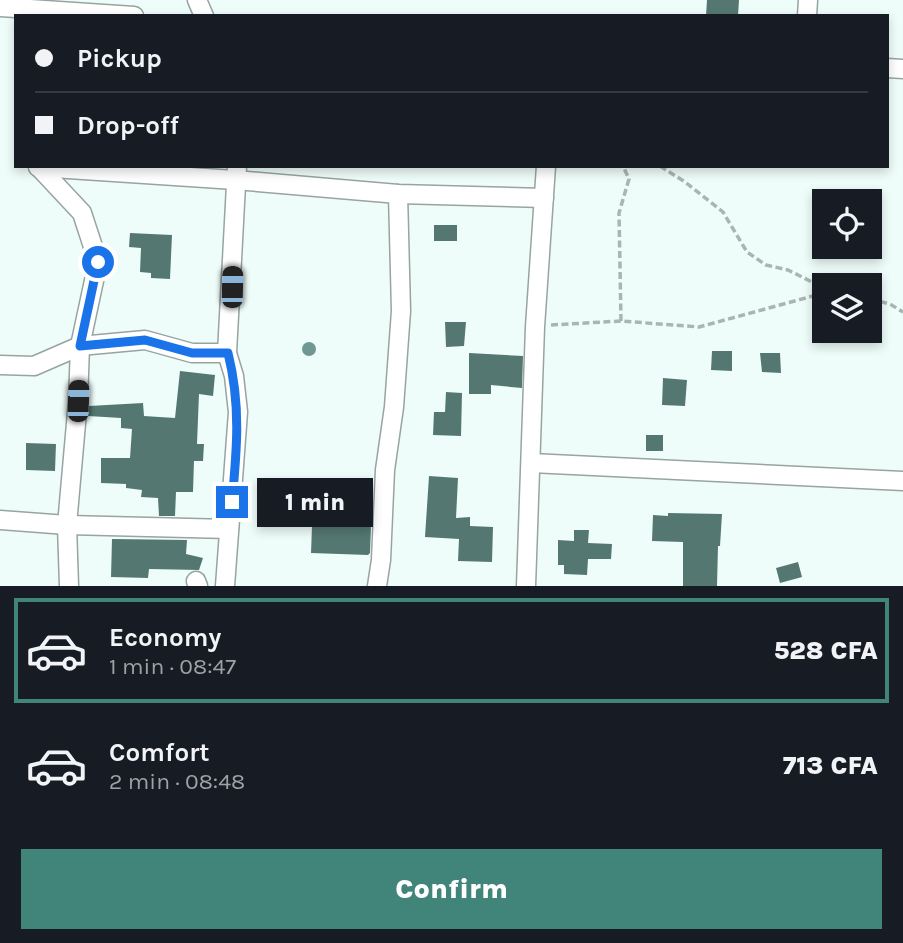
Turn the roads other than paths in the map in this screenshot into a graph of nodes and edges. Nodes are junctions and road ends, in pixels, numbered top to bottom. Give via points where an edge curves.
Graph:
1 (0, 7) edge
2 (59, 9) edge
3 (113, 14) edge
4 (39, 168) edge
5 (71, 168) edge
6 (273, 168) edge
7 (546, 168) edge
8 (236, 173) edge
9 (297, 186) junction
10 (398, 194) junction
11 (544, 198) junction
12 (80, 346) junction
13 (228, 353) junction
14 (0, 365) edge
15 (531, 463) junction
16 (903, 481) edge
17 (0, 520) edge
18 (67, 525) junction
19 (229, 529) junction
20 (69, 586) edge
21 (225, 586) edge
22 (377, 586) edge
23 (526, 586) edge

1 - 2 street
2 - 3 street
4 - 12 street via 82,213 98,262
5 - 8 street
6 - 9 street
7 - 11 street
8 - 9 street
8 - 13 street
9 - 10 street
10 - 11 street
10 - 22 street via 401,310
11 - 15 street
12 - 13 street via 145,340 192,353
12 - 14 street via 34,366
12 - 18 street
13 - 19 street via 238,412
15 - 16 street
15 - 23 street
17 - 18 street
18 - 19 street
18 - 20 street
19 - 21 street

